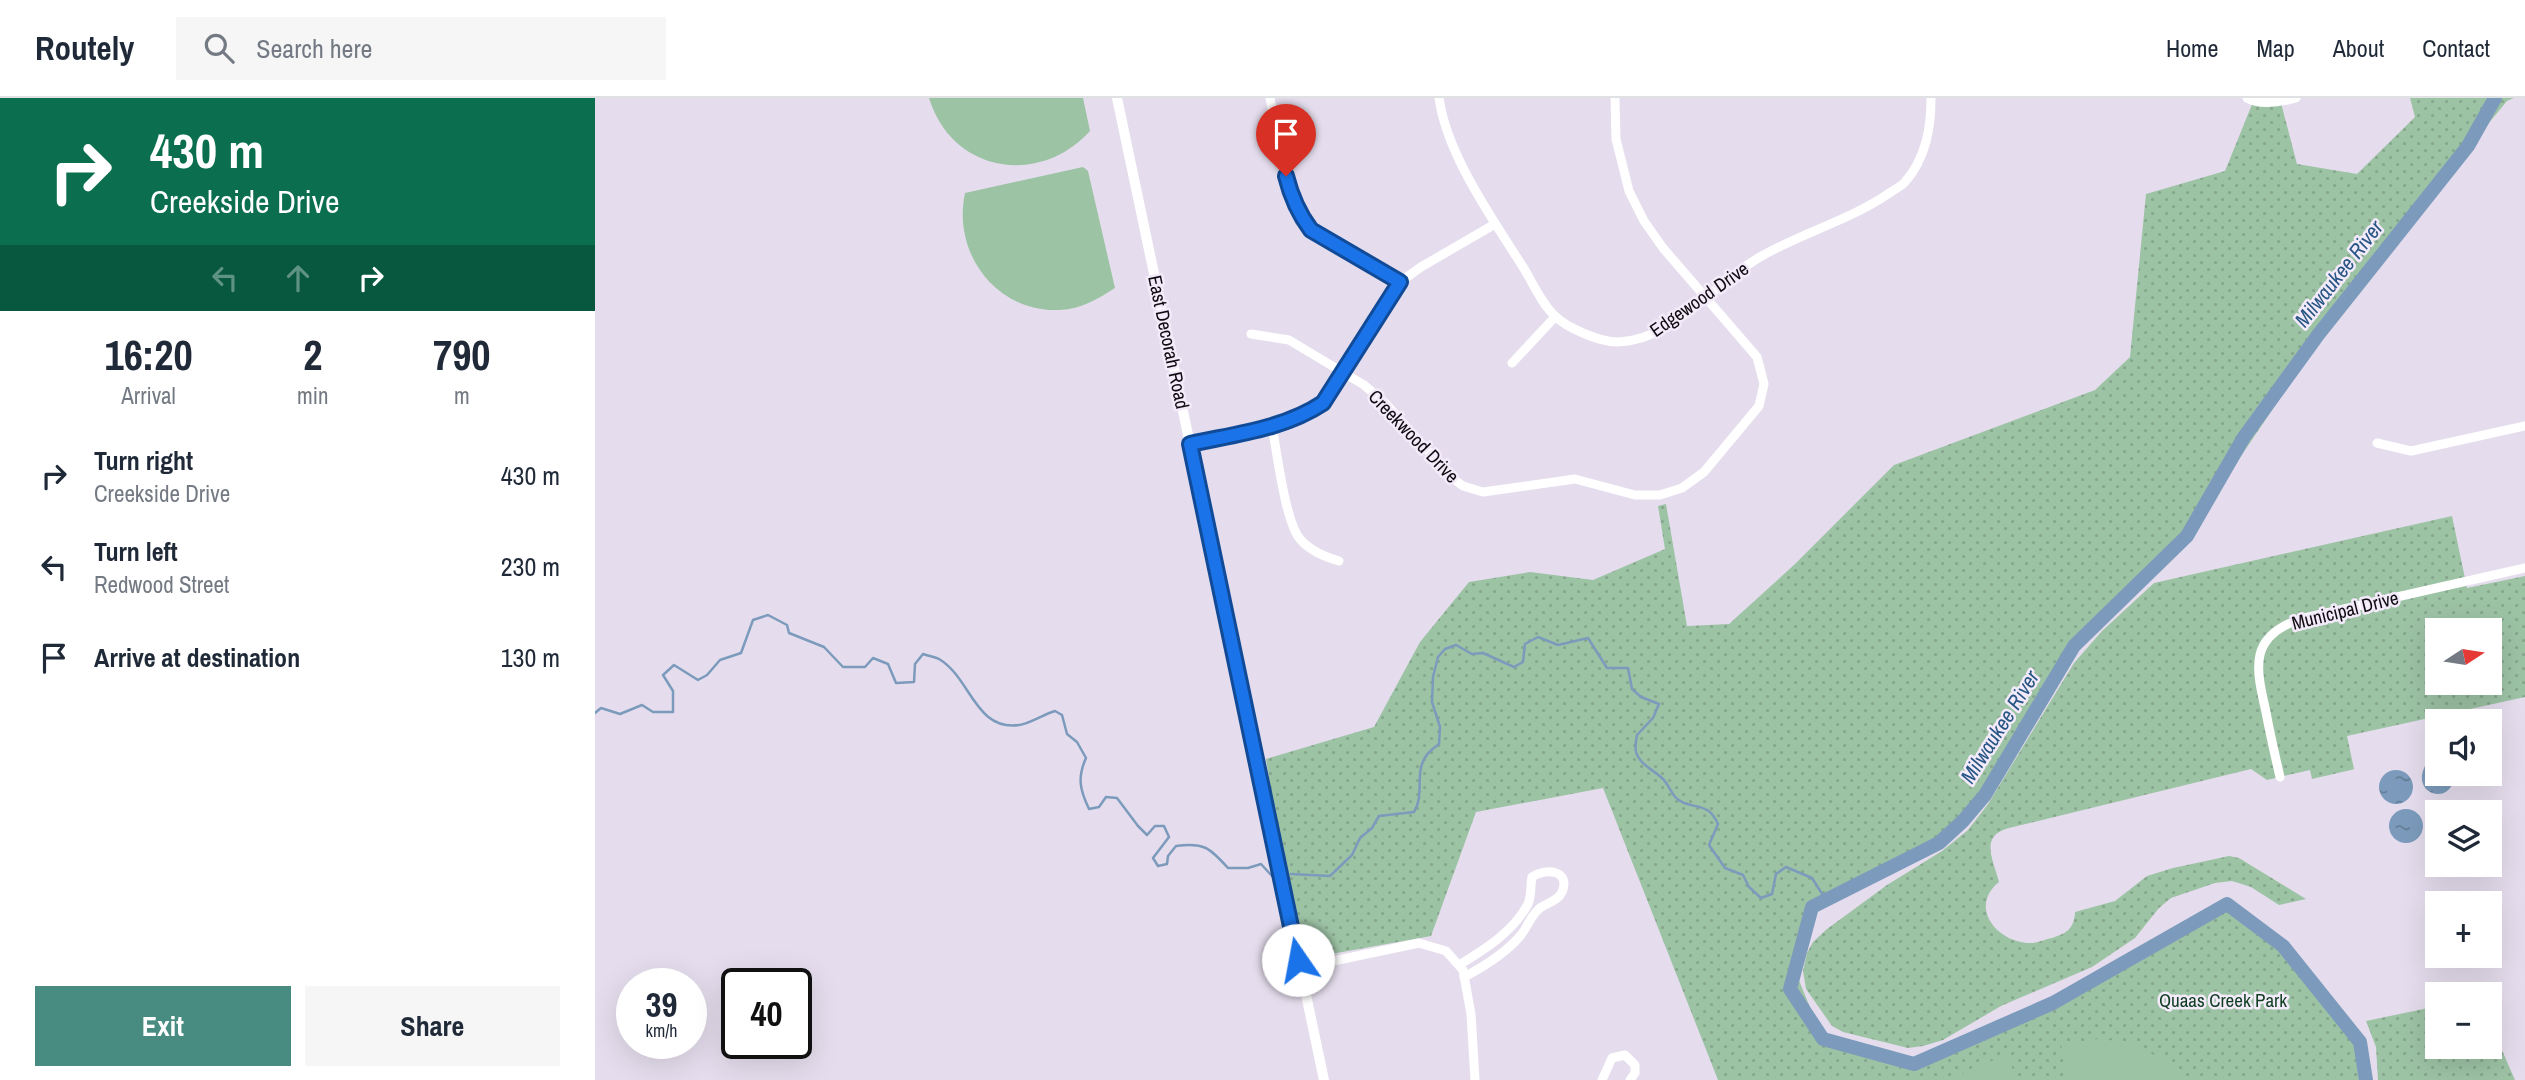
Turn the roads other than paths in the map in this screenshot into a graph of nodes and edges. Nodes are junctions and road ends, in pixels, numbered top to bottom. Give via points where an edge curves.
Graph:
1 (1117, 98) edge
2 (1270, 98) edge
3 (1439, 98) edge
4 (1615, 98) edge
5 (1931, 98) edge
6 (2247, 98) edge
7 (2296, 98) edge
8 (1495, 224) junction
9 (1400, 282) junction
10 (1705, 298) junction
11 (1555, 317) junction
12 (1251, 334) dead end
13 (1511, 363) dead end
14 (1345, 372) junction
15 (1272, 426) junction
16 (2525, 426) edge
17 (2377, 443) dead end
18 (1190, 444) junction
19 (1339, 561) dead end
20 (2525, 568) edge
21 (2280, 777) dead end
22 (1459, 965) junction
23 (1300, 968) junction
24 (1464, 977) junction
25 (1324, 1080) edge
26 (1475, 1080) edge
27 (1602, 1080) edge
28 (1630, 1080) edge

1 - 18 street, East Decorah Road
2 - 9 street via 1291,194 1301,217 1311,230
3 - 8 street, Edgewood Drive via 1451,144
4 - 10 street via 1616,139 1629,191 1644,221
5 - 10 street, Edgewood Drive via 1926,146 1905,182 1874,203 1760,257
6 - 7 street via 2281,103
8 - 9 street
8 - 11 street, Edgewood Drive
9 - 14 street
10 - 11 street, Edgewood Drive via 1654,335 1633,341 1601,340
10 - 14 street, Creekwood Drive via 1757,357 1764,384 1759,407 1704,472 1682,488 1660,495 1635,495 1575,480 1483,492 1463,486 1386,404
11 - 13 street
12 - 14 street, Creekwood Drive via 1289,340
14 - 15 street via 1323,403
15 - 18 street
15 - 19 street via 1291,523 1313,550
16 - 17 street via 2411,451
18 - 23 street, East Decorah Road
20 - 21 street, Municipal Drive via 2300,619 2275,631 2263,648 2257,674
22 - 23 street via 1446,951 1419,943
22 - 24 street
22 - 24 street via 1508,929 1527,905 1532,877 1548,870 1557,873 1563,881 1558,898 1541,907 1502,953
23 - 25 street, East Decorah Road
24 - 26 street
27 - 28 street via 1612,1058 1625,1055 1635,1065

